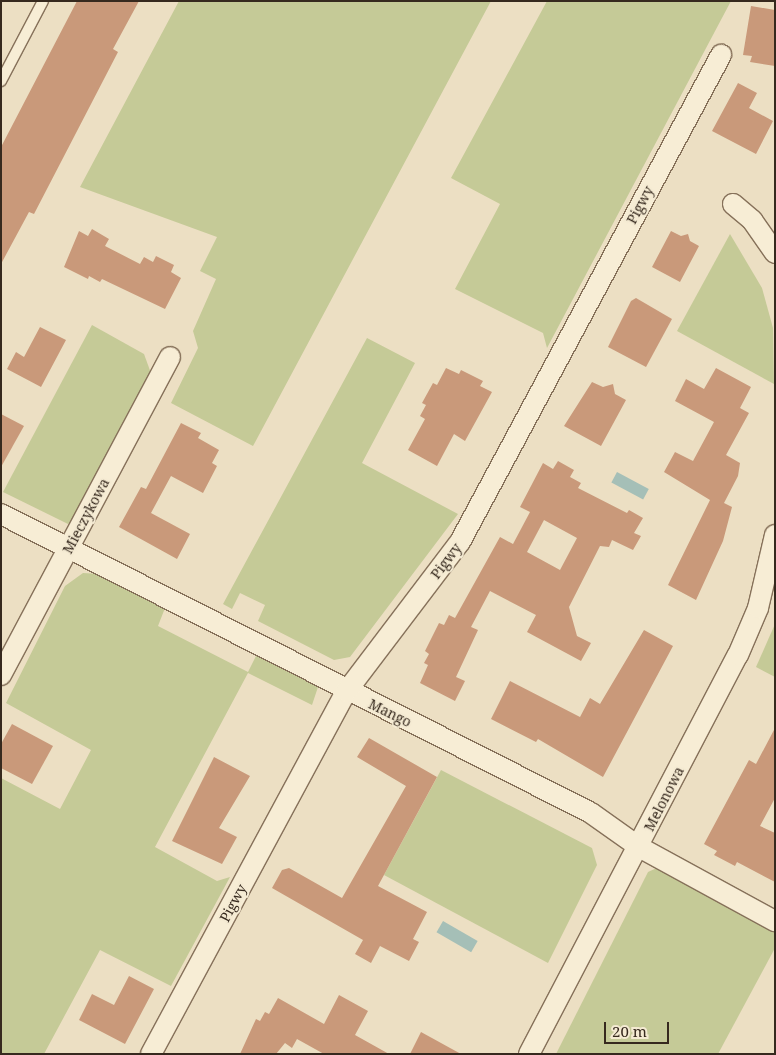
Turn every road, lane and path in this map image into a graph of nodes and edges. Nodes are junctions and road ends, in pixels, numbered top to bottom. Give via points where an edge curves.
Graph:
1 (43, 1) edge
2 (722, 55) dead end
3 (1, 81) edge
4 (733, 204) dead end
5 (775, 253) edge
6 (170, 357) dead end
7 (1, 514) edge
8 (775, 534) edge
9 (69, 548) junction
10 (1, 675) edge
11 (346, 692) junction
12 (639, 848) junction
13 (775, 920) edge
14 (151, 1054) edge
15 (529, 1054) edge

1 - 3 lane
2 - 11 street, Pigwy via 460,542
4 - 5 street via 752,220
6 - 9 street, Mieczykowa
7 - 9 street, Mango
8 - 12 street, Melonowa via 758,608 738,655
9 - 10 street, Mieczykowa
9 - 11 street, Mango
11 - 12 street, Mango via 590,813
11 - 14 street, Pigwy
12 - 13 street, Mango
12 - 15 street, Melonowa

